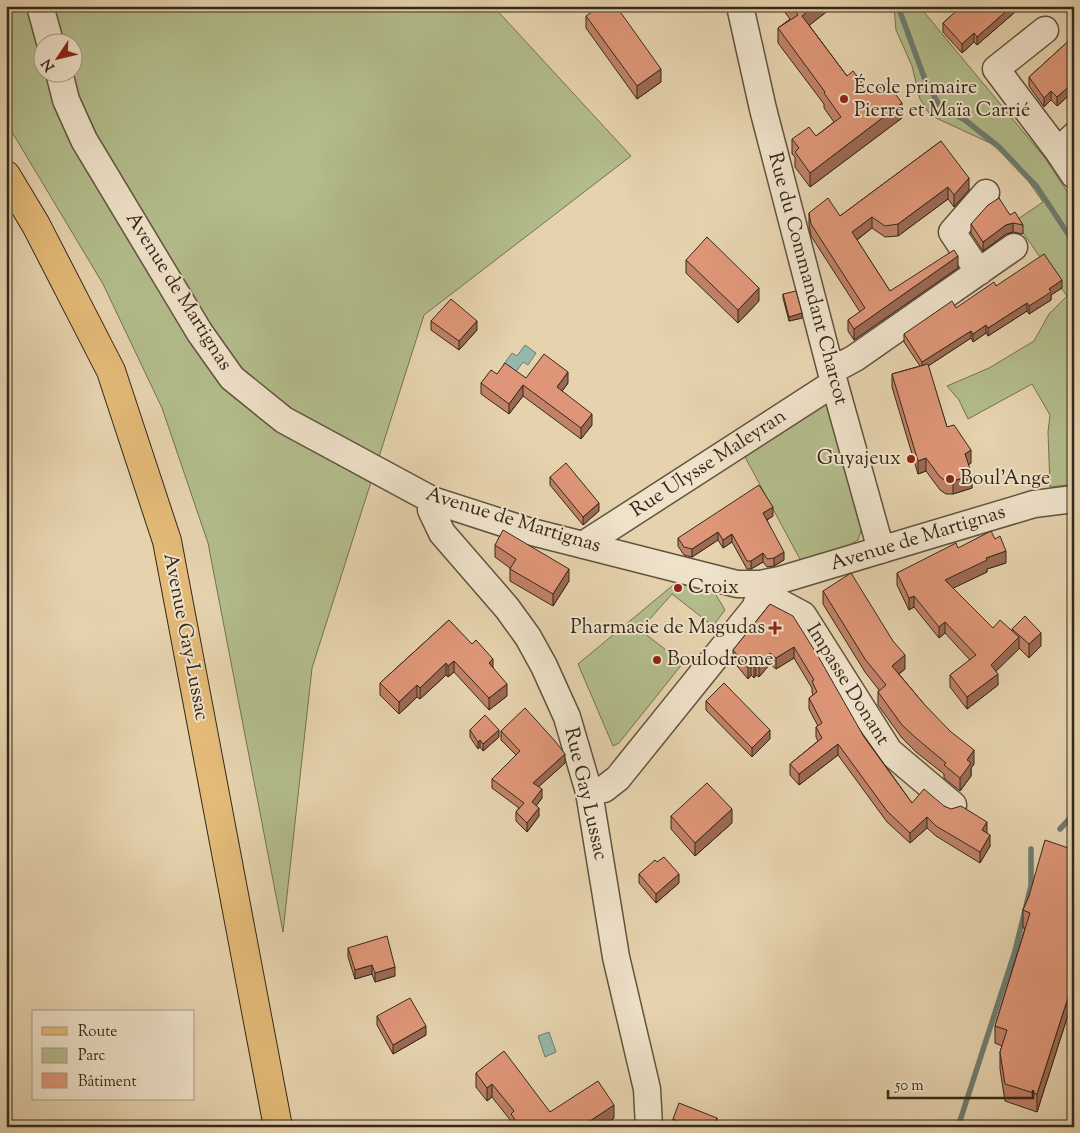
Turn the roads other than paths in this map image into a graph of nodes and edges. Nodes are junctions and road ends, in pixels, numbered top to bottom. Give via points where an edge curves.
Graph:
1 (40, 6) edge
2 (740, 6) edge
3 (1045, 30) dead end
4 (47, 32) edge
5 (61, 82) edge
6 (1066, 143) edge
7 (6, 175) edge
8 (1074, 175) edge
9 (986, 193) dead end
10 (1014, 248) dead end
11 (979, 272) junction
12 (832, 377) junction
13 (432, 500) junction
14 (1074, 500) edge
15 (584, 545) junction
16 (880, 550) junction
17 (759, 592) junction
18 (589, 792) junction
19 (953, 805) dead end
20 (278, 1127) edge
21 (649, 1127) edge

1 - 4 street
2 - 12 street, Rue du Commandant Charcot
3 - 6 street via 996,69
5 - 13 street, Avenue de Martignas via 84,140 200,334 232,378 284,420
6 - 8 street
7 - 20 main road, Avenue Gay-Lussac via 36,225 111,371 167,541
9 - 11 street via 952,232
10 - 11 street, Rue Ulysse Maleyran
11 - 12 street, Rue Ulysse Maleyran
12 - 15 street, Rue Ulysse Maleyran
12 - 16 street, Rue du Commandant Charcot
13 - 15 street, Avenue de Martignas
13 - 18 street, Rue Gay Lussac via 431,510 442,533 507,608 544,666 567,717
14 - 16 street, Avenue de Martignas via 1034,504
15 - 17 street, Avenue de Martignas
16 - 17 street, Avenue de Martignas via 780,580
17 - 18 street via 755,608 618,778 604,789
17 - 19 street, Impasse Donant via 803,614 889,751
18 - 21 street, Rue Gay Lussac via 616,956 647,1089

